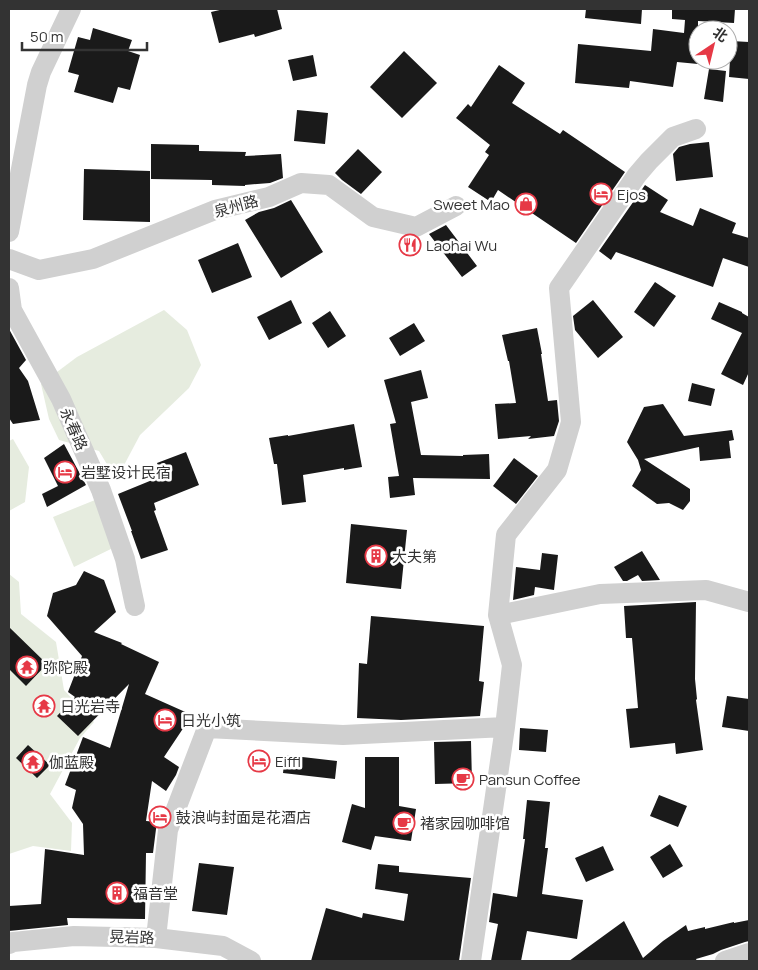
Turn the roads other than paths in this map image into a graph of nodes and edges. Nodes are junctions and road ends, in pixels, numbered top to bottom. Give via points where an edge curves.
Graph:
1 (72, 9) edge
2 (696, 129) dead end
3 (456, 206) dead end
4 (9, 232) edge
5 (9, 259) edge
6 (9, 288) edge
7 (749, 602) edge
8 (135, 606) dead end
9 (498, 615) junction
10 (505, 727) junction
11 (156, 938) junction
12 (9, 944) edge
13 (749, 953) edge
14 (251, 961) edge
15 (471, 961) edge
16 (725, 961) edge

1 - 4 street via 41,72
2 - 9 street via 673,138 649,161 559,288 571,422 557,470 506,535
3 - 5 street, 泉州路 via 416,227 373,217 329,185 301,183 269,197 215,210 93,259 39,270
6 - 8 street, 永春路 via 12,310 61,399 101,490 125,559
7 - 9 street via 706,590 600,594
9 - 10 street via 512,665
10 - 11 street via 342,735 207,728 168,830
10 - 15 street
11 - 12 street, 晃岩路 via 74,936
11 - 14 street, 晃岩路 via 223,946
13 - 16 street

